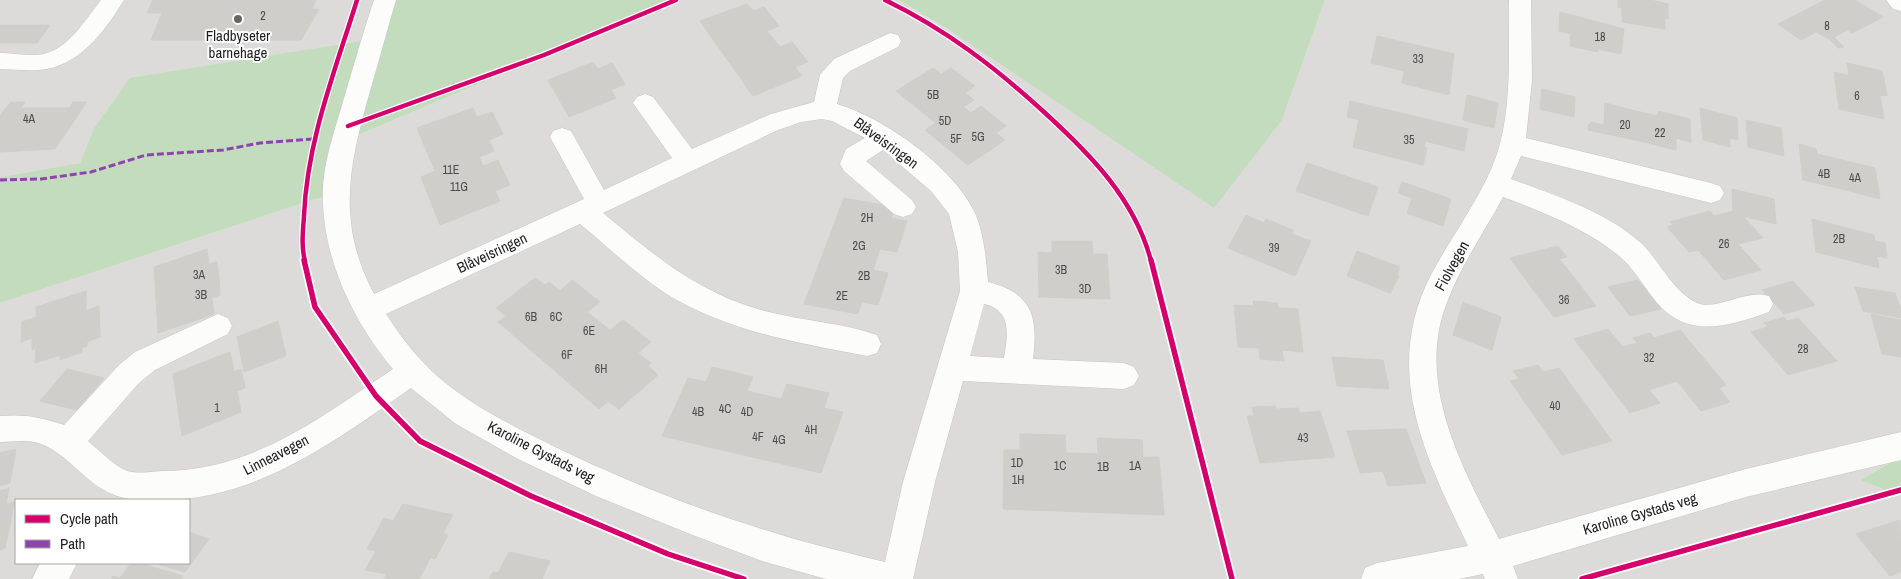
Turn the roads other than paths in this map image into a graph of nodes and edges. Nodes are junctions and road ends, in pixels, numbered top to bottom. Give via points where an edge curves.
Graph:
1 (113, 0) edge
2 (385, 0) edge
3 (1520, 0) edge
4 (1897, 0) edge
5 (1901, 4) edge
6 (890, 41) dead end
7 (0, 61) edge
8 (645, 103) dead end
9 (824, 109) junction
10 (562, 137) dead end
11 (884, 138) junction
12 (1511, 144) junction
13 (688, 162) junction
14 (1496, 184) junction
15 (1710, 193) dead end
16 (903, 207) dead end
17 (591, 208) junction
18 (974, 292) junction
19 (1759, 304) dead end
20 (367, 310) junction
21 (218, 326) dead end
22 (867, 344) dead end
23 (951, 368) junction
24 (413, 372) junction
25 (1017, 372) junction
26 (1124, 376) dead end
27 (0, 429) edge
28 (68, 442) junction
29 (1901, 446) edge
30 (115, 492) edge
31 (60, 564) edge
32 (1496, 568) edge
33 (48, 579) edge
34 (887, 579) edge
35 (898, 579) edge
36 (1377, 579) edge

1 - 7 street via 78,43 64,54 37,62
2 - 20 street, Karoline Gystads veg via 348,126 336,196 340,239 352,280
3 - 12 street, Fiolvegen via 1518,111
4 - 5 street
6 - 9 street via 842,65 832,76
8 - 13 street
9 - 11 street, Blåveisringen via 865,124
9 - 13 street, Blåveisringen via 800,113
10 - 17 street
11 - 16 street via 855,156 853,164
11 - 18 street, Blåveisringen via 950,194 962,212 974,262
12 - 14 street, Fiolvegen
12 - 15 street
13 - 17 street, Blåveisringen
14 - 19 street via 1550,204 1608,234 1630,249 1673,302 1693,314 1711,314
14 - 32 street, Fiolvegen via 1488,204 1438,287 1426,328 1422,360 1426,397 1437,434
17 - 20 street, Blåveisringen
17 - 22 street via 675,285 718,307 774,326
18 - 23 street, Blåveisringen
18 - 25 street via 1001,298 1018,310 1021,323
20 - 24 street, Karoline Gystads veg
21 - 28 street via 145,361
23 - 25 street
23 - 35 street, Blåveisringen via 919,482
24 - 30 street, Linneavegen via 295,449 237,475 197,484
24 - 34 street, Karoline Gystads veg via 440,395 496,432 604,484 746,540
25 - 26 street
27 - 28 street, Linneavegen via 35,430 54,434
28 - 30 street, Linneavegen
29 - 32 street, Karoline Gystads veg via 1746,483
31 - 33 street
32 - 36 street, Karoline Gystads veg

